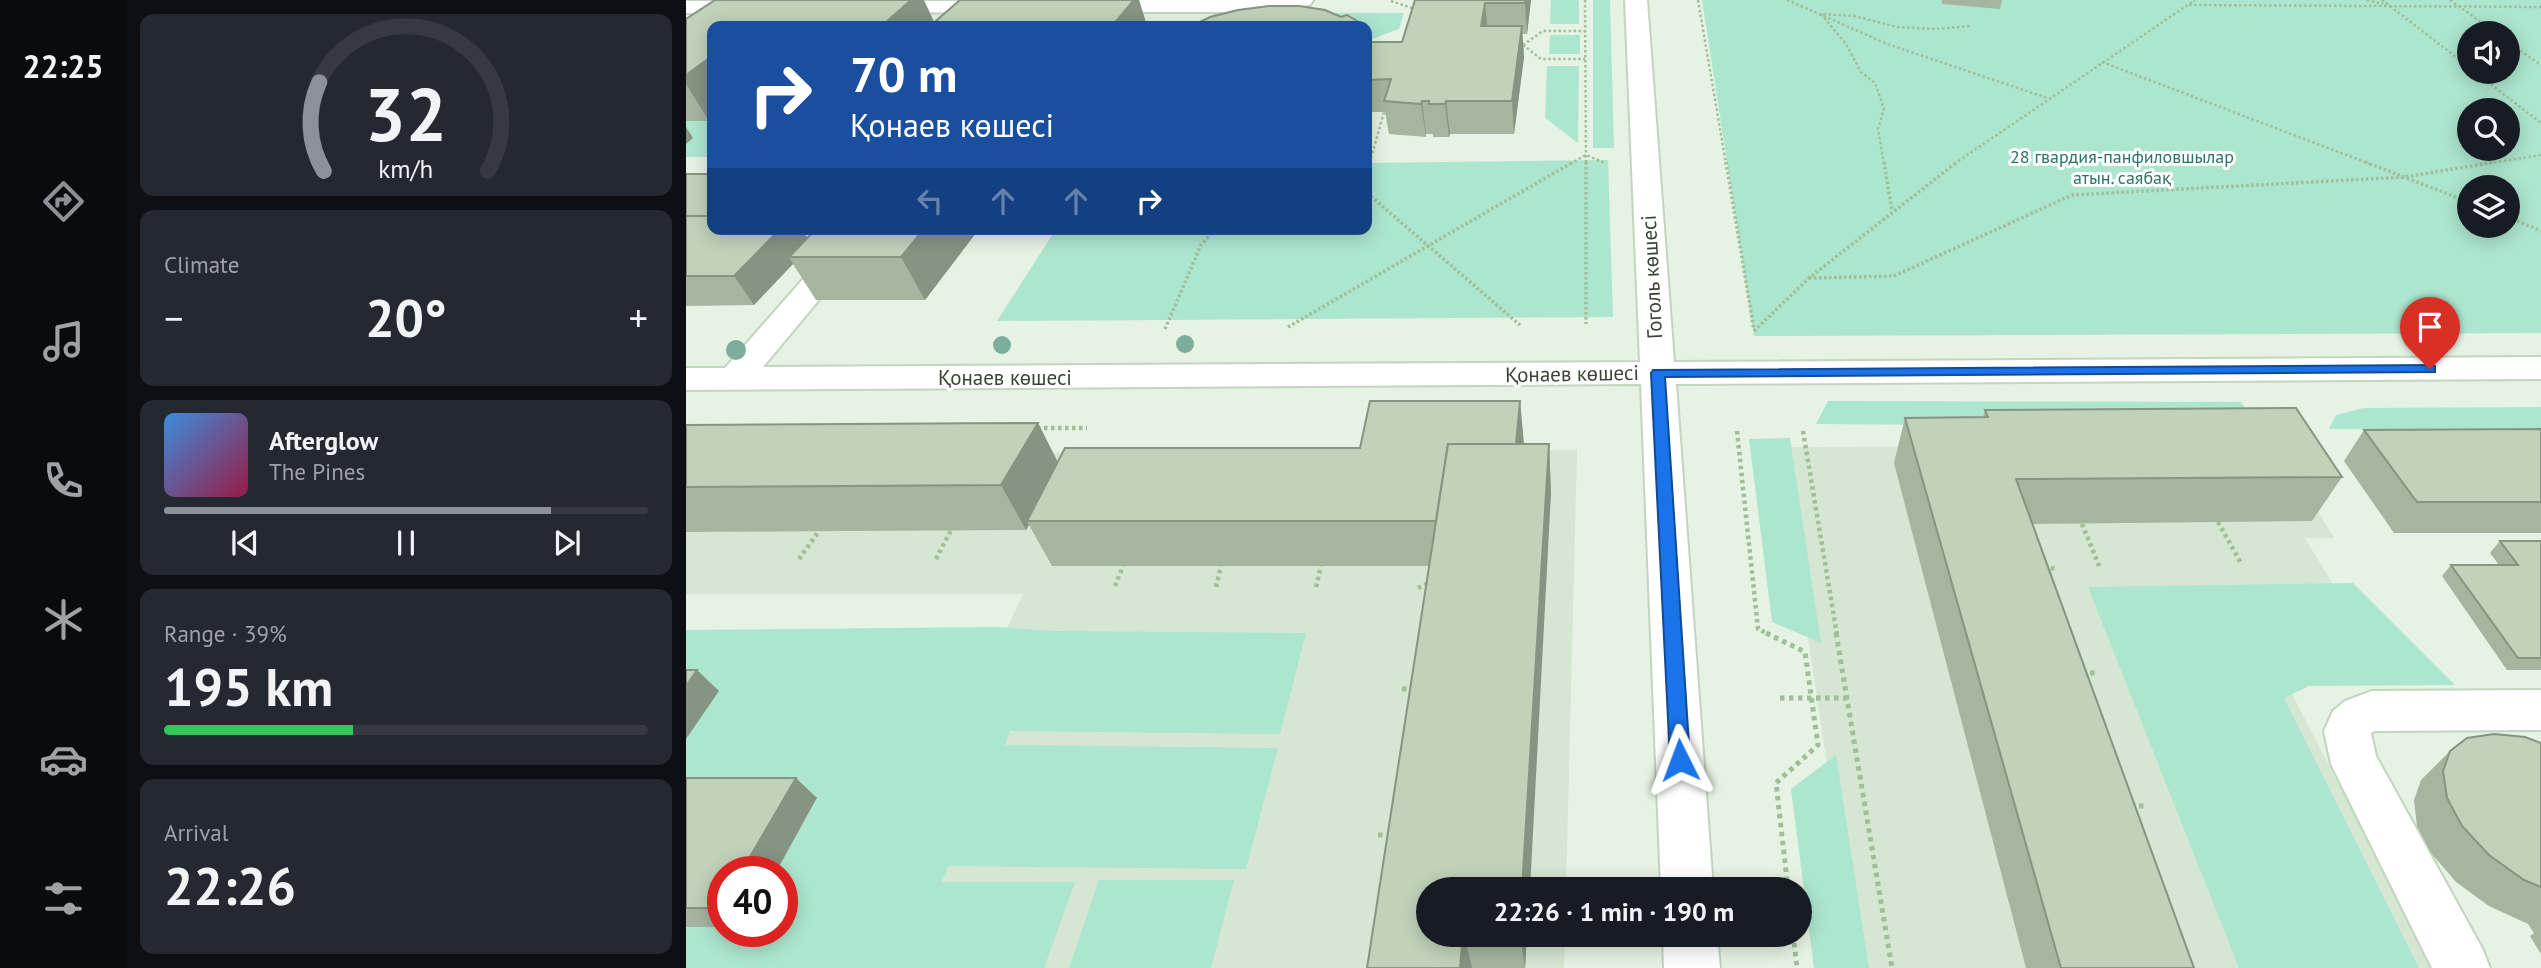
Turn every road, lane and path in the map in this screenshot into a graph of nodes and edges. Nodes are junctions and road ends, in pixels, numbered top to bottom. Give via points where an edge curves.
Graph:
1 (1302, 0) edge
2 (1585, 0) edge
3 (1636, 0) edge
4 (1698, 0) edge
5 (1787, 0) edge
6 (2195, 0) edge
7 (2367, 0) edge
8 (2382, 0) edge
9 (2450, 0) edge
10 (1391, 1) edge
11 (1265, 3) edge
12 (2188, 5) junction
13 (1062, 6) edge
14 (2391, 6) junction
15 (779, 7) edge
16 (848, 7) edge
17 (1023, 7) edge
18 (2459, 7) junction
19 (2541, 7) edge
20 (696, 8) edge
21 (1821, 14) junction
22 (1411, 21) edge
23 (2479, 21) edge
24 (1971, 26) dead end
25 (1585, 31) junction
26 (1511, 45) edge
27 (1523, 45) junction
28 (2520, 50) edge
29 (2457, 58) edge
30 (1585, 59) junction
31 (2102, 62) junction
32 (2541, 65) edge
33 (2491, 84) edge
34 (2048, 98) junction
35 (1384, 112) edge
36 (2541, 123) edge
37 (1372, 154) edge
38 (1586, 155) junction
39 (2541, 155) edge
40 (1610, 165) dead end
41 (2405, 177) junction
42 (1372, 197) edge
43 (2457, 197) edge
44 (1892, 212) junction
45 (2520, 222) edge
46 (2541, 231) edge
47 (858, 235) edge
48 (1210, 235) edge
49 (1429, 246) junction
50 (1809, 278) junction
51 (1587, 324) dead end
52 (1520, 325) dead end
53 (1288, 327) dead end
54 (1164, 329) dead end
55 (2541, 368) edge
56 (1658, 373) junction
57 (686, 379) edge
58 (734, 379) junction
59 (1037, 428) edge
60 (1087, 428) dead end
61 (1737, 431) dead end
62 (1803, 431) dead end
63 (2218, 522) edge
64 (2082, 524) edge
65 (951, 530) edge
66 (819, 531) edge
67 (799, 559) dead end
68 (936, 559) dead end
69 (2242, 565) dead end
70 (1123, 566) edge
71 (1221, 566) edge
72 (1321, 566) edge
73 (2035, 566) edge
74 (2100, 568) dead end
75 (2057, 569) dead end
76 (1430, 582) edge
77 (1115, 586) dead end
78 (1216, 587) dead end
79 (1315, 587) dead end
80 (1418, 588) dead end
81 (2072, 673) edge
82 (2096, 673) dead end
83 (1427, 688) edge
84 (1402, 689) dead end
85 (1780, 698) dead end
86 (1812, 698) junction
87 (1848, 698) junction
88 (2541, 710) edge
89 (2120, 806) edge
90 (2147, 806) dead end
91 (1378, 835) dead end
92 (1397, 835) edge
93 (1686, 877) edge
94 (1787, 877) edge
95 (1691, 947) edge
96 (1795, 947) edge
97 (1692, 968) edge
98 (1797, 968) edge
99 (1892, 968) edge
100 (2462, 968) edge

1 - 11 street
2 - 25 path
3 - 56 street, Гоголь көшесі
4 - 50 path via 1754,331
5 - 21 path
6 - 12 path
7 - 14 path
8 - 14 path
9 - 18 path
10 - 22 path via 1416,8
11 - 13 street
12 - 14 path
12 - 31 path
14 - 18 path
14 - 29 path
15 - 20 street
16 - 17 street
18 - 19 path
18 - 23 path
21 - 24 path via 1854,16 1896,27
21 - 34 path via 1891,45
21 - 44 path via 1848,46 1867,80 1875,83 1884,109 1878,129
25 - 27 path via 1543,31
25 - 30 path
26 - 27 path
27 - 30 path via 1541,59
28 - 32 path
30 - 38 path
31 - 34 path
31 - 41 path
33 - 36 path
34 - 44 path
35 - 37 path
38 - 40 path
38 - 49 path
38 - 51 path
39 - 41 path
41 - 43 path
41 - 50 path via 2072,195 1894,276
42 - 49 path
44 - 50 path
45 - 46 path
47 - 58 street
48 - 54 path
49 - 52 path
49 - 53 path
55 - 56 street, Қонаев көшесі
56 - 58 street, Қонаев көшесі
56 - 93 street, Гоголь көшесі
57 - 58 street, Қонаев көшесі
59 - 60 path
61 - 86 path via 1758,629 1805,652
62 - 87 path
63 - 69 path
64 - 74 path
65 - 68 path
66 - 67 path
70 - 77 path
71 - 78 path
72 - 79 path
73 - 75 path
76 - 80 path
81 - 82 path
83 - 84 path
85 - 86 path
86 - 87 path
86 - 94 path via 1818,745 1776,783
87 - 99 path
88 - 100 street via 2372,711 2357,715 2348,726 2347,743 2355,764
89 - 90 path
91 - 92 path
95 - 97 street
96 - 98 path

